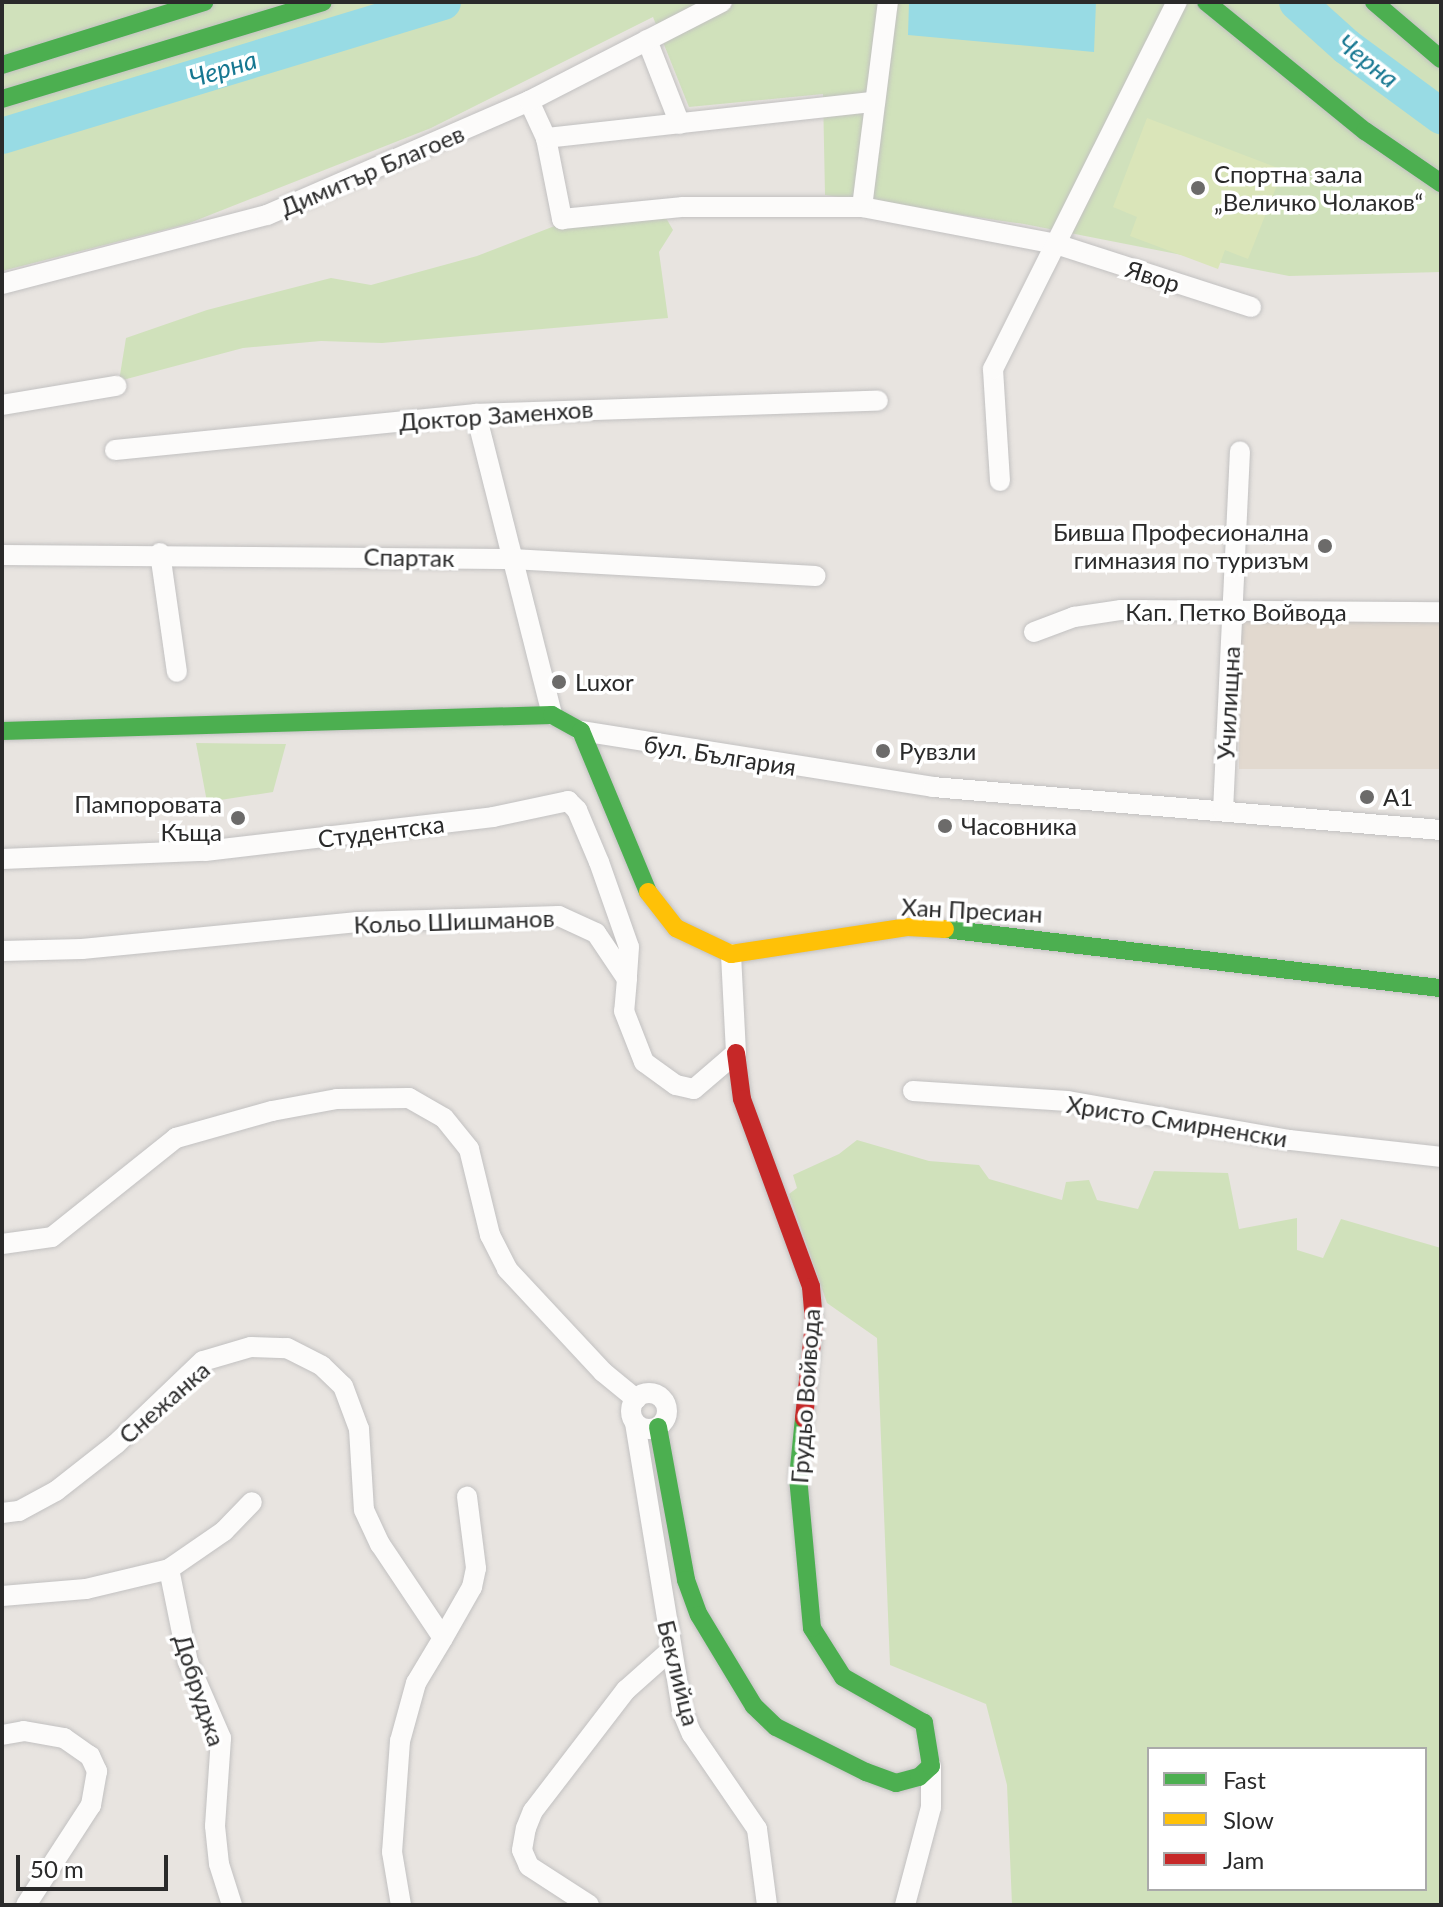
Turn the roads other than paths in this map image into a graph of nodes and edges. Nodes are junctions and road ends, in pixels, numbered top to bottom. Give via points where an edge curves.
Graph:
1 (204, 2) edge
2 (323, 2) edge
3 (722, 2) edge
4 (888, 2) edge
5 (1177, 2) edge
6 (1206, 2) edge
7 (1374, 2) edge
8 (647, 40) junction
9 (1441, 59) edge
10 (2, 65) edge
11 (2, 99) edge
12 (529, 101) junction
13 (873, 102) junction
14 (680, 124) junction
15 (546, 138) junction
16 (1441, 183) edge
17 (862, 207) junction
18 (1056, 244) junction
19 (2, 284) edge
20 (1251, 307) dead end
21 (116, 386) dead end
22 (878, 401) dead end
23 (2, 405) edge
24 (476, 414) junction
25 (115, 450) dead end
26 (1240, 451) dead end
27 (1000, 481) dead end
28 (160, 553) junction
29 (2, 555) edge
30 (512, 559) junction
31 (816, 576) dead end
32 (1441, 612) edge
33 (1233, 613) junction
34 (1034, 632) dead end
35 (177, 672) dead end
36 (552, 715) junction
37 (2, 731) edge
38 (581, 731) junction
39 (1223, 811) junction
40 (1441, 830) edge
41 (2, 859) edge
42 (2, 951) edge
43 (726, 952) junction
44 (627, 979) junction
45 (1441, 988) edge
46 (736, 1053) junction
47 (913, 1091) dead end
48 (1441, 1157) edge
49 (2, 1244) edge
50 (636, 1399) junction
51 (635, 1423) junction
52 (658, 1427) junction
53 (467, 1497) dead end
54 (252, 1502) dead end
55 (2, 1513) edge
56 (169, 1569) junction
57 (2, 1596) edge
58 (443, 1638) junction
59 (670, 1651) junction
60 (2, 1735) edge
61 (931, 1766) junction
62 (26, 1905) edge
63 (232, 1905) edge
64 (401, 1905) edge
65 (589, 1905) edge
66 (767, 1905) edge
67 (905, 1905) edge

1 - 10 street
2 - 11 street
3 - 8 street, Димитър Благоев
4 - 13 street
5 - 18 street
6 - 16 street via 1365,131
7 - 9 street
8 - 12 street, Димитър Благоев
8 - 14 street
12 - 15 street
12 - 19 street, Димитър Благоев via 267,215
13 - 14 street
13 - 17 street
14 - 15 street
15 - 17 street, Явор via 562,219 683,207
17 - 18 street, Явор
18 - 20 street, Явор
18 - 27 street via 993,369
21 - 23 street
22 - 24 street, Доктор Заменхов
24 - 25 street, Доктор Заменхов
24 - 30 street
26 - 33 street, Училищна
28 - 29 street, Спартак
28 - 30 street, Спартак
28 - 35 street
30 - 31 street, Спартак
30 - 36 street
32 - 33 street, Кап. Петко Войвода
33 - 34 street, Кап. Петко Войвода via 1121,610 1074,617
33 - 39 street, Училищна
36 - 37 street
36 - 38 street, бул. България
38 - 39 street, бул. България via 933,787
38 - 43 street via 646,890 676,928
39 - 40 street, бул. България
41 - 44 street, Студентска via 220,850 493,817 568,801 599,862 629,947
42 - 44 street, Кольо Шишманов via 113,947 358,922 559,916 596,933
43 - 45 street, Хан Пресиан via 877,930 945,928
43 - 46 street
44 - 46 street via 624,1011 644,1062 676,1085 694,1089
46 - 61 street, Грудьо Войвода via 742,1099 811,1287 814,1323 798,1478 812,1628 843,1677 924,1723
47 - 48 street, Христо Смирненски via 1068,1101 1290,1140
49 - 50 street via 52,1237 176,1138 337,1099 409,1098 444,1118 469,1149 490,1235 507,1269 603,1372
50 - 51 street via 630,1408
50 - 52 street via 652,1393 662,1398 667,1413
51 - 52 street via 644,1429
51 - 59 street, Беклийца
52 - 61 street via 686,1580 699,1615 754,1706 776,1727 896,1783 919,1777
53 - 58 street via 476,1568 472,1587
54 - 56 street via 224,1531
55 - 58 street, Снежанка via 19,1511 56,1491 116,1444 203,1361 251,1347 287,1348 322,1366 343,1386 359,1429 364,1510 380,1544
56 - 57 street via 86,1589
56 - 63 street, Добруджа via 188,1662 221,1738 215,1826 219,1864
58 - 64 street via 416,1683 400,1741 392,1852
59 - 65 street via 626,1690 541,1800 526,1828 522,1850 529,1866
59 - 66 street, Беклийца via 692,1734 757,1829
60 - 62 street via 24,1731 64,1738 90,1756 97,1771 91,1805
61 - 67 street via 931,1807

